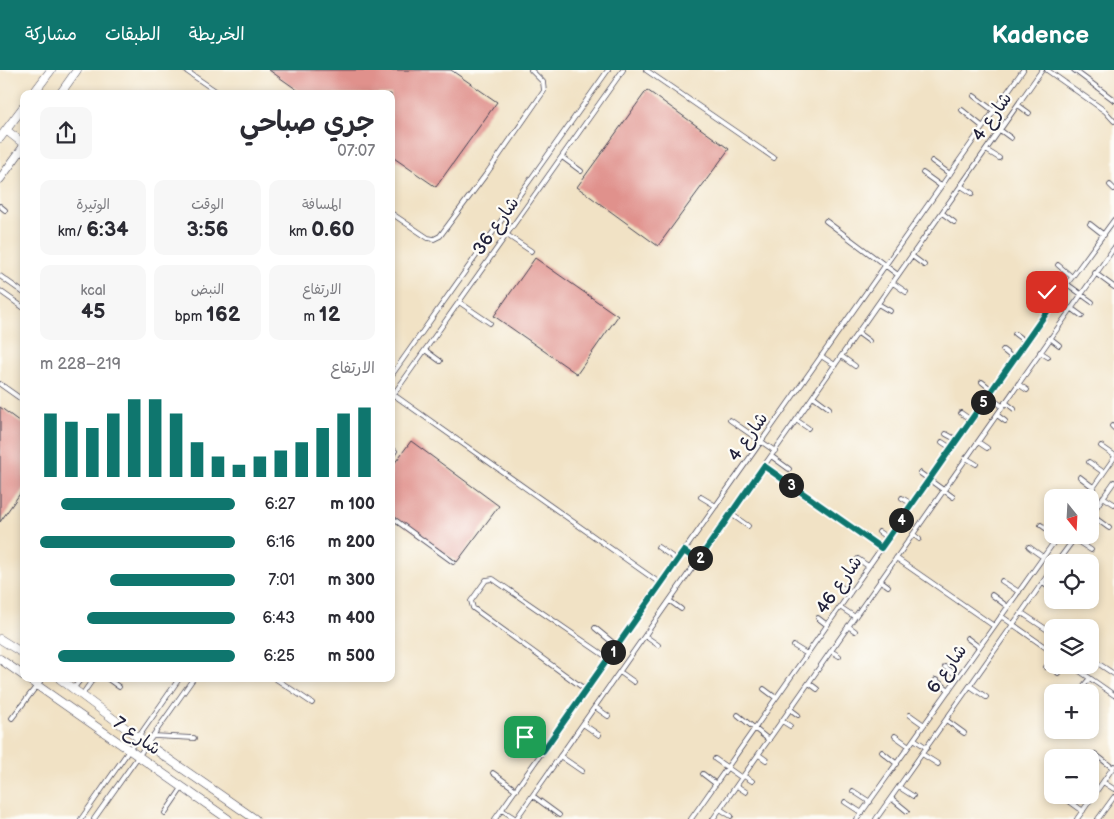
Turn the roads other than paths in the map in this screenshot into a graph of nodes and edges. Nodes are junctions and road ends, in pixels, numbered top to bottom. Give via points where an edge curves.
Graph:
1 (51, 70) edge
2 (77, 70) edge
3 (185, 70) edge
4 (530, 70) edge
5 (608, 70) edge
6 (623, 70) edge
7 (646, 70) edge
8 (1023, 70) edge
9 (1042, 70) edge
10 (1046, 70) edge
11 (1074, 70) edge
12 (654, 72) edge
13 (36, 90) edge
14 (63, 90) edge
15 (214, 90) edge
16 (974, 96) dead end
17 (1114, 100) edge
18 (1018, 105) junction
19 (962, 110) dead end
20 (20, 111) edge
21 (994, 111) junction
22 (1029, 113) dead end
23 (1114, 121) edge
24 (983, 126) junction
25 (1000, 130) junction
26 (2, 134) edge
27 (1011, 138) dead end
28 (20, 143) edge
29 (986, 150) junction
30 (20, 151) edge
31 (562, 157) junction
32 (774, 158) dead end
33 (999, 158) dead end
34 (932, 161) dead end
35 (581, 171) dead end
36 (922, 173) dead end
37 (950, 174) junction
38 (0, 179) edge
39 (1110, 185) dead end
40 (941, 186) junction
41 (961, 186) junction
42 (1114, 189) edge
43 (972, 193) dead end
44 (0, 206) edge
45 (5, 210) dead end
46 (942, 213) junction
47 (395, 216) edge
48 (1114, 220) edge
49 (826, 221) dead end
50 (954, 222) dead end
51 (1090, 224) dead end
52 (507, 235) junction
53 (1104, 235) junction
54 (1114, 248) edge
55 (531, 251) dead end
56 (912, 256) junction
57 (885, 265) junction
58 (924, 265) dead end
59 (1058, 265) dead end
60 (1095, 273) junction
61 (898, 275) junction
62 (0, 276) edge
63 (1072, 276) junction
64 (893, 283) junction
65 (1067, 284) junction
66 (1114, 286) edge
67 (0, 291) edge
68 (20, 291) edge
69 (906, 292) dead end
70 (1047, 292) dead end
71 (20, 294) edge
72 (1081, 294) junction
73 (1056, 299) junction
74 (13, 300) junction
75 (459, 302) junction
76 (1092, 302) dead end
77 (878, 304) junction
78 (20, 305) edge
79 (1037, 305) dead end
80 (1071, 308) junction
81 (890, 311) dead end
82 (1046, 313) junction
83 (1082, 316) dead end
84 (490, 323) dead end
85 (858, 333) junction
86 (1015, 334) dead end
87 (1050, 338) junction
88 (869, 341) dead end
89 (1026, 342) junction
90 (1058, 345) dead end
91 (425, 350) junction
92 (1002, 350) dead end
93 (1040, 352) junction
94 (821, 356) junction
95 (841, 356) junction
96 (1048, 357) dead end
97 (1014, 359) junction
98 (440, 361) dead end
99 (835, 365) junction
100 (855, 366) dead end
101 (395, 370) edge
102 (982, 382) dead end
103 (0, 384) edge
104 (1018, 384) junction
105 (992, 390) junction
106 (1027, 390) dead end
107 (395, 393) edge
108 (813, 396) junction
109 (988, 396) junction
110 (20, 398) edge
111 (395, 399) edge
112 (1004, 404) junction
113 (829, 408) dead end
114 (1014, 409) dead end
115 (961, 413) dead end
116 (996, 414) junction
117 (730, 420) dead end
118 (796, 420) junction
119 (971, 420) junction
120 (1005, 421) dead end
121 (808, 428) dead end
122 (946, 434) dead end
123 (957, 440) junction
124 (761, 442) junction
125 (942, 442) dead end
126 (978, 442) junction
127 (1101, 446) dead end
128 (951, 448) junction
129 (987, 448) dead end
130 (775, 451) junction
131 (771, 456) junction
132 (1114, 456) edge
133 (966, 458) junction
134 (1089, 462) dead end
135 (976, 464) dead end
136 (764, 466) junction
137 (789, 469) dead end
138 (1104, 472) junction
139 (920, 473) dead end
140 (1080, 477) dead end
141 (929, 480) junction
142 (1114, 482) edge
143 (1093, 487) joint
144 (944, 490) junction
145 (701, 497) dead end
146 (953, 497) dead end
147 (1103, 497) junction
148 (902, 498) dead end
149 (1099, 503) edge
150 (912, 504) junction
151 (1114, 504) edge
152 (716, 506) junction
153 (731, 514) junction
154 (926, 515) junction
155 (932, 519) dead end
156 (395, 520) edge
157 (1099, 522) edge
158 (1041, 525) dead end
159 (748, 526) dead end
160 (1044, 527) edge
161 (1109, 528) dead end
162 (879, 532) dead end
163 (913, 534) junction
164 (888, 538) junction
165 (919, 539) dead end
166 (1084, 544) edge
167 (658, 547) dead end
168 (1029, 547) dead end
169 (881, 548) junction
170 (1091, 550) dead end
171 (684, 551) junction
172 (1044, 557) joint
173 (896, 558) junction
174 (858, 559) dead end
175 (677, 560) junction
176 (698, 561) junction
177 (453, 562) dead end
178 (868, 566) junction
179 (880, 580) junction
180 (1002, 581) dead end
181 (1043, 583) edge
182 (661, 584) junction
183 (837, 584) dead end
184 (888, 586) dead end
185 (1018, 592) junction
186 (850, 593) junction
187 (992, 596) dead end
188 (670, 601) junction
189 (840, 607) junction
190 (1008, 607) junction
191 (681, 609) dead end
192 (1022, 613) junction
193 (1001, 616) junction
194 (855, 617) junction
195 (818, 618) dead end
196 (1014, 624) junction
197 (827, 625) junction
198 (848, 626) junction
199 (994, 626) junction
200 (595, 628) dead end
201 (1044, 628) edge
202 (855, 631) dead end
203 (645, 636) junction
204 (967, 638) dead end
205 (0, 639) edge
206 (658, 645) dead end
207 (617, 646) junction
208 (794, 646) dead end
209 (1044, 646) edge
210 (980, 647) junction
211 (20, 652) edge
212 (831, 652) junction
213 (807, 654) junction
214 (838, 656) dead end
215 (608, 658) junction
216 (0, 659) edge
217 (1099, 664) edge
218 (945, 667) dead end
219 (620, 672) junction
220 (20, 673) edge
221 (1084, 674) edge
222 (1114, 674) edge
223 (958, 676) junction
224 (1090, 678) junction
225 (936, 680) dead end
226 (40, 682) edge
227 (64, 682) edge
228 (79, 682) edge
229 (91, 682) edge
230 (112, 682) edge
231 (177, 682) edge
232 (191, 682) edge
233 (280, 682) edge
234 (634, 682) dead end
235 (809, 683) junction
236 (1085, 684) edge
237 (970, 686) junction
238 (119, 687) dead end
239 (73, 689) junction
240 (764, 689) dead end
241 (817, 689) dead end
242 (586, 690) junction
243 (949, 690) junction
244 (82, 695) junction
245 (1114, 695) edge
246 (986, 697) dead end
247 (776, 698) junction
248 (312, 703) dead end
249 (595, 707) junction
250 (790, 710) junction
251 (738, 715) dead end
252 (798, 715) dead end
253 (910, 715) dead end
254 (608, 716) dead end
255 (12, 718) dead end
256 (946, 720) junction
257 (782, 721) junction
258 (583, 724) junction
259 (924, 725) junction
260 (790, 726) dead end
261 (755, 729) junction
262 (964, 733) dead end
263 (599, 735) dead end
264 (153, 736) junction
265 (895, 736) dead end
266 (139, 737) junction
267 (525, 737) dead end
268 (194, 738) dead end
269 (914, 739) junction
270 (769, 740) junction
271 (147, 744) junction
272 (909, 746) junction
273 (927, 748) junction
274 (130, 750) junction
275 (543, 751) junction
276 (882, 752) dead end
277 (922, 754) junction
278 (758, 755) junction
279 (139, 756) junction
280 (560, 756) junction
281 (1099, 757) edge
282 (715, 759) dead end
283 (766, 760) dead end
284 (896, 764) junction
285 (938, 764) dead end
286 (727, 767) junction
287 (1113, 767) edge
288 (582, 771) dead end
289 (493, 773) dead end
290 (703, 774) dead end
291 (743, 777) junction
292 (752, 781) dead end
293 (1103, 782) junction
294 (716, 784) junction
295 (737, 786) junction
296 (183, 787) junction
297 (899, 787) junction
298 (1099, 788) edge
299 (1114, 789) edge
300 (516, 790) junction
301 (853, 791) dead end
302 (746, 792) dead end
303 (533, 796) junction
304 (913, 796) dead end
305 (1114, 797) edge
306 (891, 798) junction
307 (845, 802) dead end
308 (870, 802) junction
309 (1073, 804) edge
310 (1088, 804) edge
311 (720, 809) junction
312 (502, 810) junction
313 (907, 811) dead end
314 (1083, 811) junction
315 (165, 813) dead end
316 (862, 813) junction
317 (559, 815) dead end
318 (731, 816) dead end
319 (222, 817) edge
320 (81, 819) edge
321 (94, 819) edge
322 (256, 819) edge
323 (495, 819) edge
324 (516, 819) edge
325 (691, 819) edge
326 (714, 819) edge
327 (857, 819) edge
328 (876, 819) edge
329 (1077, 819) edge
330 (1098, 819) edge

1 - 13 street
2 - 14 street
3 - 15 lane
4 - 47 lane via 543,82 544,91 440,236 428,238
5 - 101 lane, شارع 36
6 - 31 lane, شارع 36
7 - 12 lane
8 - 21 lane, شارع 4
9 - 18 lane, شارع 4
10 - 23 lane via 1105,111
11 - 17 lane
12 - 32 lane
16 - 21 lane
18 - 22 lane
18 - 25 lane, شارع 4
19 - 24 lane
20 - 26 street
21 - 24 lane, شارع 4
24 - 37 lane, شارع 4
25 - 27 lane
25 - 29 lane, شارع 4
26 - 28 street
29 - 33 lane
29 - 41 lane, شارع 4
30 - 38 street
31 - 35 lane
31 - 52 lane, شارع 36
34 - 37 lane
36 - 40 lane
37 - 40 lane, شارع 4
39 - 42 lane
40 - 57 lane, شارع 4
41 - 43 lane
41 - 46 lane, شارع 4
44 - 45 lane
46 - 50 lane
46 - 56 lane, شارع 4
48 - 53 lane, شارع 46
49 - 57 lane
51 - 53 lane
52 - 55 lane
52 - 75 lane, شارع 36
53 - 63 lane, شارع 46
54 - 60 lane, شارع 46
56 - 58 lane
56 - 61 lane, شارع 4
57 - 61 lane
57 - 94 lane, شارع 4
59 - 63 lane
60 - 66 lane
60 - 72 lane, شارع 46
61 - 64 lane, شارع 4
62 - 68 lane
63 - 65 lane, شارع 46
64 - 69 lane
64 - 77 lane, شارع 4
65 - 72 lane
65 - 73 lane, شارع 46
67 - 74 lane
70 - 73 lane
71 - 74 lane
72 - 76 lane
72 - 80 lane, شارع 46
73 - 82 lane, شارع 46
74 - 78 lane
75 - 84 lane
75 - 91 lane, شارع 36
77 - 81 lane
77 - 85 lane, شارع 4
79 - 82 lane
80 - 83 lane
80 - 87 lane, شارع 46
82 - 89 lane, شارع 46
85 - 88 lane
85 - 95 lane, شارع 4
86 - 89 lane
87 - 90 lane
87 - 93 lane, شارع 46
89 - 97 lane, شارع 46
91 - 98 lane
91 - 107 lane, شارع 36
92 - 97 lane
93 - 96 lane
93 - 104 lane, شارع 46
94 - 99 lane
94 - 124 lane, شارع 4
95 - 99 lane, شارع 4
95 - 100 lane
97 - 105 lane, شارع 46
99 - 108 lane, شارع 4
102 - 105 lane
103 - 110 lane
104 - 106 lane
104 - 112 lane, شارع 46
105 - 109 lane, شارع 46
108 - 113 lane
108 - 118 lane, شارع 4
109 - 112 lane
109 - 119 lane, شارع 46
111 - 182 lane
112 - 114 lane
112 - 116 lane, شارع 46
115 - 119 lane
116 - 120 lane
116 - 126 lane, شارع 46
117 - 124 lane
118 - 121 lane
118 - 130 lane, شارع 4
119 - 123 lane, شارع 46
122 - 123 lane
123 - 128 lane, شارع 46
124 - 130 lane
124 - 152 lane, شارع 4
125 - 128 lane
126 - 129 lane
126 - 133 lane, شارع 46
127 - 132 lane
128 - 141 lane, شارع 46
130 - 131 lane, شارع 4
131 - 136 lane, شارع 4
131 - 137 lane
132 - 138 lane
133 - 135 lane
133 - 144 lane, شارع 46
134 - 138 lane
136 - 153 lane, شارع 4
136 - 169 lane
138 - 143 lane
139 - 141 lane
140 - 143 lane
141 - 144 lane
141 - 150 lane, شارع 46
142 - 147 lane
144 - 146 lane
144 - 154 lane, شارع 46
145 - 152 lane
147 - 149 lane
147 - 151 lane
148 - 150 lane
150 - 164 lane, شارع 46
152 - 171 lane, شارع 4
153 - 159 lane
153 - 176 lane, شارع 4
154 - 155 lane
154 - 163 lane, شارع 46
156 - 177 lane
157 - 161 lane
158 - 160 lane
162 - 164 lane
163 - 165 lane
163 - 173 lane, شارع 46
164 - 169 lane, شارع 46
166 - 170 lane
167 - 175 lane
168 - 172 lane
169 - 178 lane, شارع 46
171 - 175 lane, شارع 4
171 - 176 lane
172 - 185 lane, شارع 6
173 - 179 lane, شارع 46
173 - 199 lane
174 - 178 lane
175 - 182 lane, شارع 4
176 - 188 lane, شارع 4
178 - 186 lane, شارع 46
179 - 184 lane
179 - 194 lane, شارع 46
180 - 185 lane
181 - 192 lane, شارع 6
182 - 207 lane, شارع 4
183 - 186 lane
185 - 190 lane, شارع 6
186 - 189 lane, شارع 46
187 - 190 lane
188 - 191 lane
188 - 203 lane, شارع 4
189 - 194 lane
189 - 197 lane, شارع 46
190 - 193 lane, شارع 6
192 - 196 lane, شارع 6
192 - 201 lane
193 - 196 lane
193 - 199 lane, شارع 6
194 - 198 lane, شارع 46
195 - 197 lane
196 - 209 lane
196 - 237 lane, شارع 6
197 - 213 lane, شارع 46
198 - 202 lane
198 - 212 lane, شارع 46
199 - 210 lane, شارع 6
200 - 207 lane
203 - 206 lane
203 - 219 lane, شارع 4
204 - 210 lane
205 - 211 street
207 - 215 lane, شارع 4
208 - 213 lane
210 - 223 lane, شارع 6
212 - 214 lane
212 - 235 lane, شارع 46
213 - 247 lane, شارع 46
215 - 242 lane, شارع 4
215 - 242 lane via 493,579 486,580 471,601 473,608
216 - 220 street
217 - 222 lane
218 - 223 lane
219 - 234 lane
219 - 249 lane, شارع 4
221 - 224 lane
223 - 243 lane, شارع 6
224 - 236 lane
224 - 245 lane
225 - 243 lane
226 - 255 lane
226 - 274 street, شارع 7
227 - 239 street, شارع 7
228 - 239 lane
229 - 244 lane
230 - 238 lane
231 - 266 lane
232 - 264 lane
233 - 248 lane
235 - 241 lane
235 - 250 lane, شارع 46
237 - 246 lane
237 - 256 lane, شارع 6
239 - 244 street, شارع 7
240 - 247 lane
242 - 275 lane, شارع 4
243 - 259 lane, شارع 6
244 - 266 street, شارع 7
247 - 261 lane, شارع 46
249 - 254 lane
249 - 258 lane, شارع 4
250 - 252 lane
250 - 257 lane, شارع 46
251 - 261 lane
253 - 259 lane
256 - 262 lane
256 - 273 lane, شارع 6
257 - 260 lane
257 - 270 lane, شارع 46
258 - 263 lane
258 - 280 lane, شارع 4
259 - 269 lane, شارع 6
261 - 270 lane
261 - 286 lane, شارع 46
264 - 268 lane
264 - 271 lane
265 - 272 lane
266 - 271 street, شارع 7
266 - 274 lane
267 - 275 lane
269 - 272 lane, شارع 6
269 - 273 lane
270 - 278 lane, شارع 46
271 - 279 lane
271 - 322 street, شارع 7
272 - 284 lane, شارع 6
273 - 277 lane, شارع 6
274 - 279 street, شارع 7
274 - 320 lane
275 - 300 lane, شارع 4
276 - 284 lane
277 - 285 lane
277 - 297 lane, شارع 6
278 - 283 lane
278 - 291 lane, شارع 46
279 - 296 street, شارع 7
279 - 321 lane
280 - 288 lane
280 - 303 lane, شارع 4
281 - 287 lane
282 - 286 lane
284 - 308 lane, شارع 6
286 - 291 lane
286 - 294 lane, شارع 46
287 - 293 lane
289 - 300 lane
290 - 294 lane
291 - 292 lane
291 - 295 lane, شارع 46
293 - 298 lane
293 - 299 lane
294 - 325 lane, شارع 46
295 - 302 lane
295 - 311 lane, شارع 46
296 - 315 lane
296 - 319 street, شارع 7
297 - 304 lane
297 - 306 lane, شارع 6
300 - 312 lane, شارع 4
301 - 308 lane
303 - 317 lane
303 - 324 lane, شارع 4
305 - 330 lane
306 - 313 lane
306 - 328 lane, شارع 6
307 - 316 lane
308 - 316 lane, شارع 6
309 - 314 lane
310 - 314 lane
311 - 318 lane
311 - 326 lane, شارع 46
312 - 323 lane, شارع 4
312 - 324 lane
314 - 329 lane
316 - 327 lane, شارع 6

